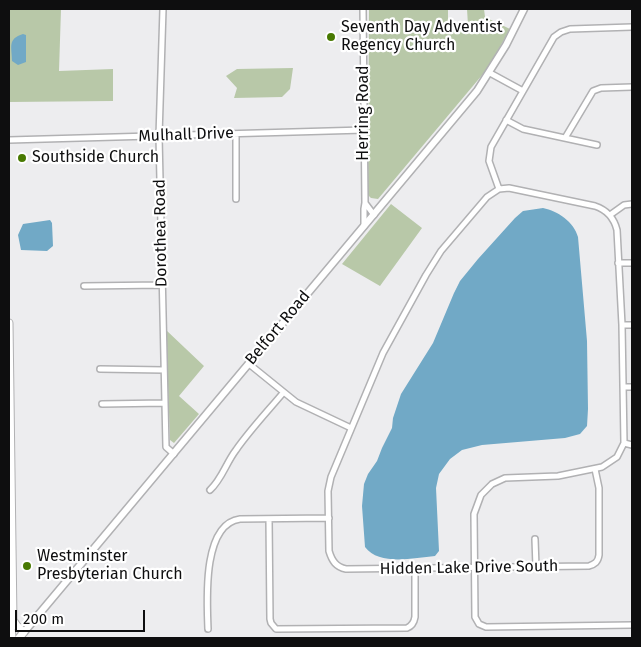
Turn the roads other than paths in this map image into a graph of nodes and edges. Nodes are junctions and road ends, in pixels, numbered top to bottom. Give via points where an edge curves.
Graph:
1 (163, 9) edge
2 (363, 9) edge
3 (524, 9) edge
4 (632, 28) edge
5 (490, 73) junction
6 (632, 87) edge
7 (523, 92) junction
8 (506, 120) junction
9 (364, 130) junction
10 (236, 134) junction
11 (159, 136) junction
12 (565, 138) junction
13 (9, 140) edge
14 (597, 145) dead end
15 (499, 189) junction
16 (236, 199) dead end
17 (365, 203) junction
18 (632, 204) edge
19 (374, 215) junction
20 (610, 215) junction
21 (364, 226) junction
22 (618, 263) junction
23 (632, 263) edge
24 (162, 285) junction
25 (84, 286) dead end
26 (9, 323) edge
27 (622, 325) junction
28 (632, 325) edge
29 (249, 364) junction
30 (100, 369) dead end
31 (164, 370) junction
32 (624, 387) junction
33 (632, 387) edge
34 (283, 393) junction
35 (165, 403) junction
36 (102, 404) dead end
37 (351, 428) junction
38 (624, 443) junction
39 (632, 445) edge
40 (174, 454) junction
41 (595, 469) junction
42 (210, 490) dead end
43 (329, 518) junction
44 (269, 519) junction
45 (535, 539) dead end
46 (536, 567) junction
47 (415, 568) junction
48 (475, 568) junction
49 (14, 622) junction
50 (632, 625) edge
51 (208, 629) dead end
52 (22, 635) edge
53 (12, 638) edge

1 - 11 street, Dorothea Road
2 - 9 street, Herring Road
3 - 5 street, Belfort Road
4 - 7 street via 561,32 554,37
5 - 7 street
5 - 19 street, Belfort Road
6 - 12 street via 593,91
7 - 8 street
8 - 12 street via 523,129
8 - 15 street via 489,156
9 - 10 street, Mulhall Drive
9 - 17 street, Herring Road
10 - 11 street, Mulhall Drive
10 - 16 street
11 - 13 street, Mulhall Drive
11 - 24 street, Dorothea Road
12 - 14 street
15 - 20 street via 515,188 595,206
15 - 37 street via 487,197 434,262 383,353
17 - 19 street
17 - 21 street, Herring Road
18 - 20 street via 624,205
19 - 21 street, Belfort Road
20 - 22 street via 617,230
21 - 29 street, Belfort Road
22 - 23 street
22 - 27 street
24 - 25 street
24 - 31 street, Dorothea Road
26 - 49 main road
27 - 28 street
27 - 32 street
29 - 34 street
29 - 40 street, Belfort Road
30 - 31 street
31 - 35 street, Dorothea Road
32 - 33 street
32 - 38 street
34 - 37 street via 303,407
34 - 42 street via 243,440
35 - 36 street
35 - 40 street, Dorothea Road via 166,447
37 - 43 street via 331,477
38 - 39 street
38 - 41 street via 613,461
40 - 52 street, Belfort Road
41 - 46 street, Hidden Lake Drive South via 599,488 597,562 589,566
41 - 48 street via 558,476 505,478 487,488 474,514
43 - 44 street
43 - 47 street, Hidden Lake Drive South via 329,551 341,568
44 - 47 street via 270,619 273,627 280,630 407,628 415,617
44 - 51 street via 234,520 219,534 207,586
45 - 46 street
46 - 48 street, Hidden Lake Drive South
47 - 48 street, Hidden Lake Drive South
48 - 50 street via 475,618 486,627
49 - 52 main road
49 - 53 main road

